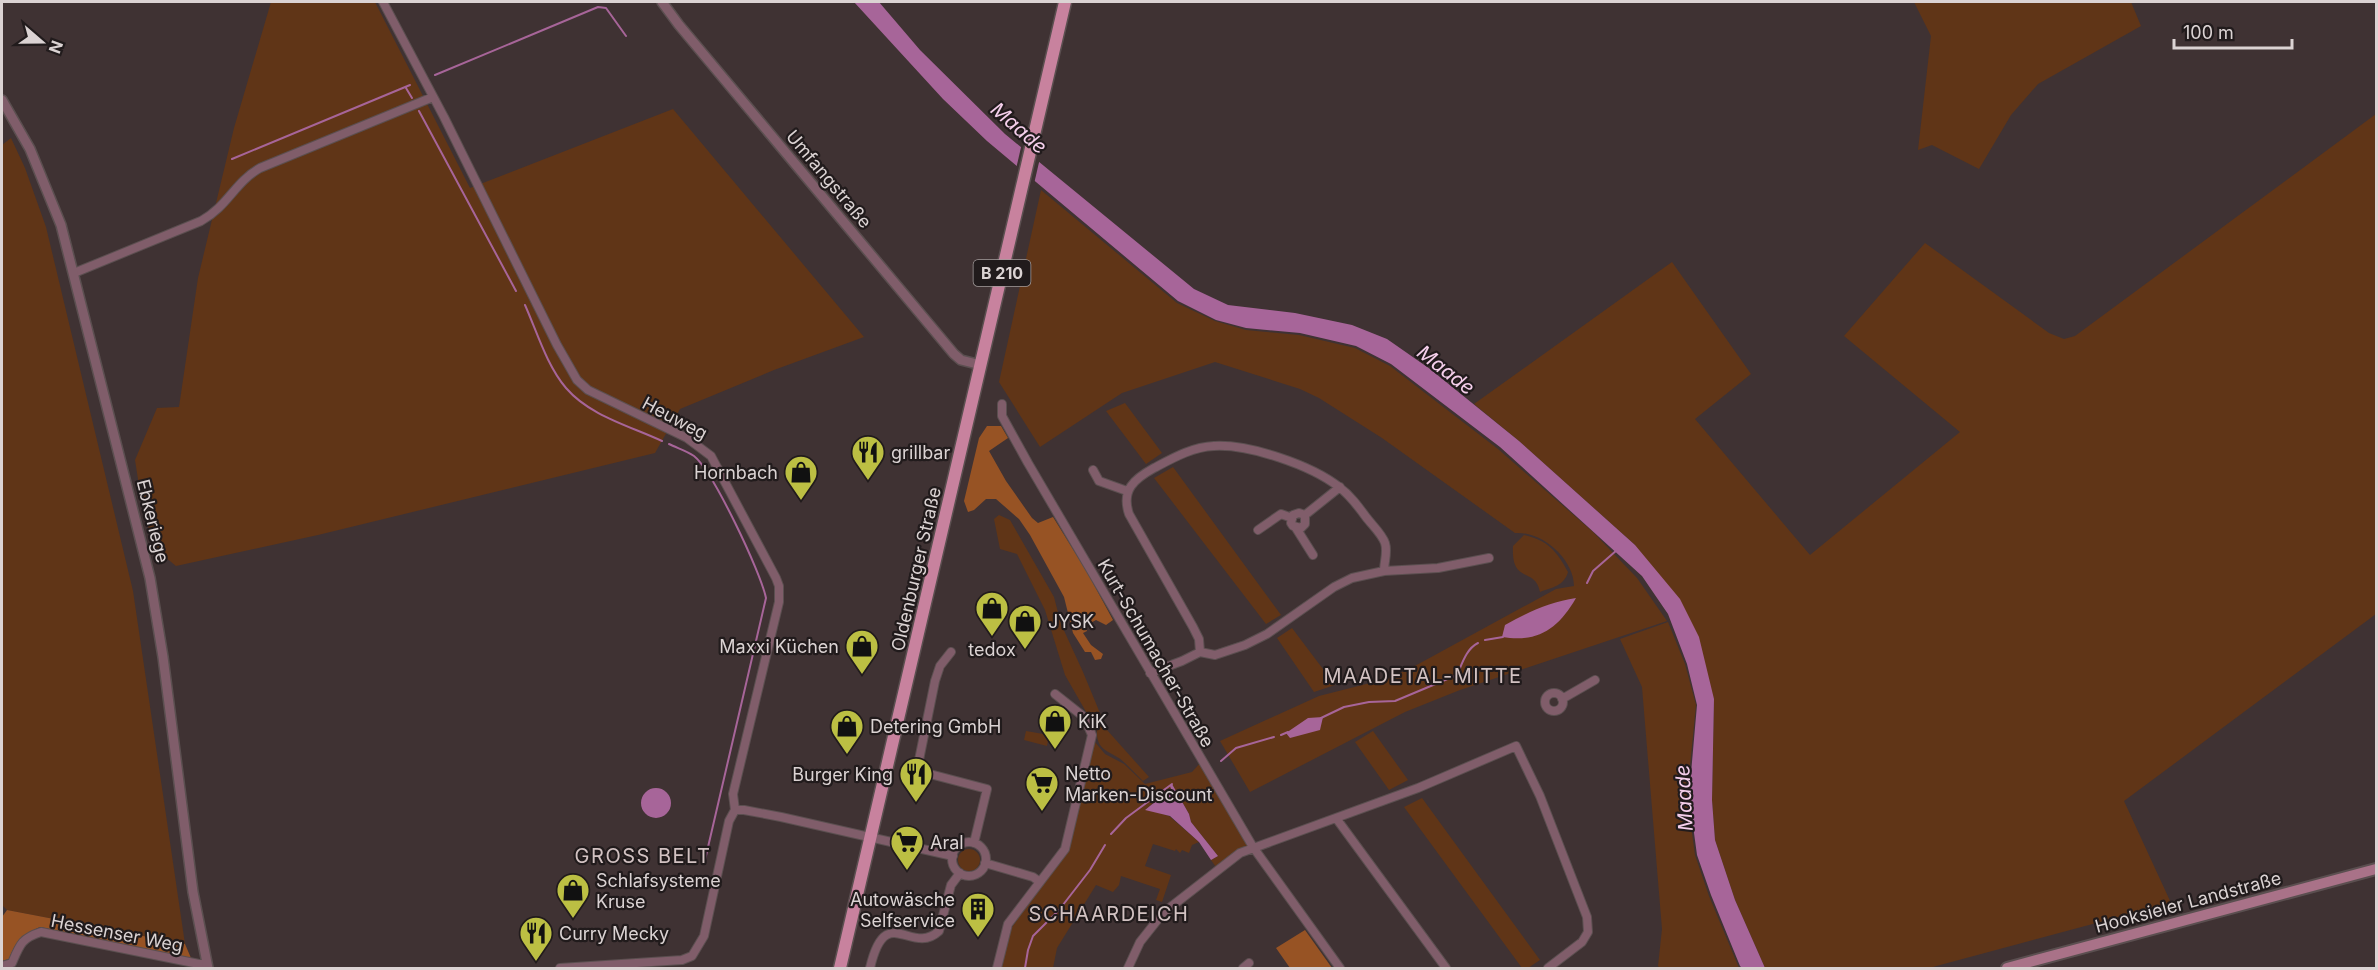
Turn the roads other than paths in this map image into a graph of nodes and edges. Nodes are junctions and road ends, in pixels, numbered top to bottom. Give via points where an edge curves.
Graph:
1 (384, 2) edge
2 (662, 2) edge
3 (1065, 2) edge
4 (433, 97) junction
5 (2, 100) edge
6 (74, 273) junction
7 (981, 365) junction
8 (1002, 404) dead end
9 (1092, 470) dead end
10 (1340, 488) junction
11 (1127, 491) junction
12 (1305, 515) junction
13 (1292, 518) junction
14 (1296, 528) junction
15 (1258, 530) dead end
16 (1313, 555) dead end
17 (1489, 558) dead end
18 (1384, 571) junction
19 (951, 652) dead end
20 (1200, 652) junction
21 (1150, 673) junction
22 (1595, 680) dead end
23 (1056, 694) dead end
24 (1562, 699) dead end
25 (735, 810) junction
26 (1336, 818) junction
27 (871, 838) junction
28 (974, 843) junction
29 (1253, 847) junction
30 (953, 856) junction
31 (985, 863) junction
32 (2376, 869) edge
33 (960, 873) junction
34 (1040, 882) junction
35 (2, 966) edge
36 (208, 966) edge
37 (587, 968) edge
38 (560, 969) edge
39 (840, 969) edge
40 (870, 969) edge
41 (997, 969) edge
42 (1128, 969) edge
43 (1340, 969) edge
44 (1446, 969) edge
45 (1548, 969) edge
46 (2007, 969) edge

1 - 4 street, Heuweg
2 - 7 street, Umfangstraße via 954,354
3 - 7 main road, Oldenburger Straße / B 210
4 - 6 street via 260,168 242,181 215,213 201,221
4 - 25 street, Heuweg via 577,380 588,390 687,438 711,456 776,578 779,602 733,794
5 - 6 street, Ebkeriege via 48,189
6 - 36 street, Ebkeriege via 150,578 193,892
7 - 27 main road, Oldenburger Straße / B 210
8 - 21 street, Kurt-Schumacher-Straße via 1002,416
9 - 11 street via 1098,481
10 - 11 street via 1316,472 1258,452 1213,446 1190,450 1164,463 1134,481
10 - 12 street
10 - 18 street via 1356,502 1385,543
11 - 20 street via 1129,514 1193,627
12 - 13 street via 1296,513
12 - 14 street via 1305,524
13 - 14 street
13 - 15 street via 1281,514
14 - 16 street
17 - 18 street via 1438,568
18 - 20 street via 1352,578 1334,587 1245,645 1215,655
19 - 28 street via 935,681 919,760 926,772 935,776 987,789
20 - 21 street
21 - 29 street, Kurt-Schumacher-Straße
22 - 24 street
23 - 34 street via 1084,717 1092,735 1065,849
25 - 27 street
25 - 37 street via 729,821 704,936 692,956
26 - 29 street
26 - 44 street
26 - 45 street via 1516,746 1587,917 1588,932 1582,942
27 - 30 street
27 - 39 main road, Oldenburger Straße / B 210
28 - 30 street via 963,844
28 - 31 street via 985,853
29 - 42 street via 1163,913 1140,942
29 - 43 street, Kurt-Schumacher-Straße
30 - 33 street
31 - 33 street via 975,875
31 - 34 street
32 - 46 main road, Hooksieler Landstraße
33 - 40 street via 951,885 939,930 927,938 887,934 874,948
34 - 41 street via 1008,924
35 - 36 street, Hessenser Weg via 12,963 27,936 41,932
37 - 38 street

